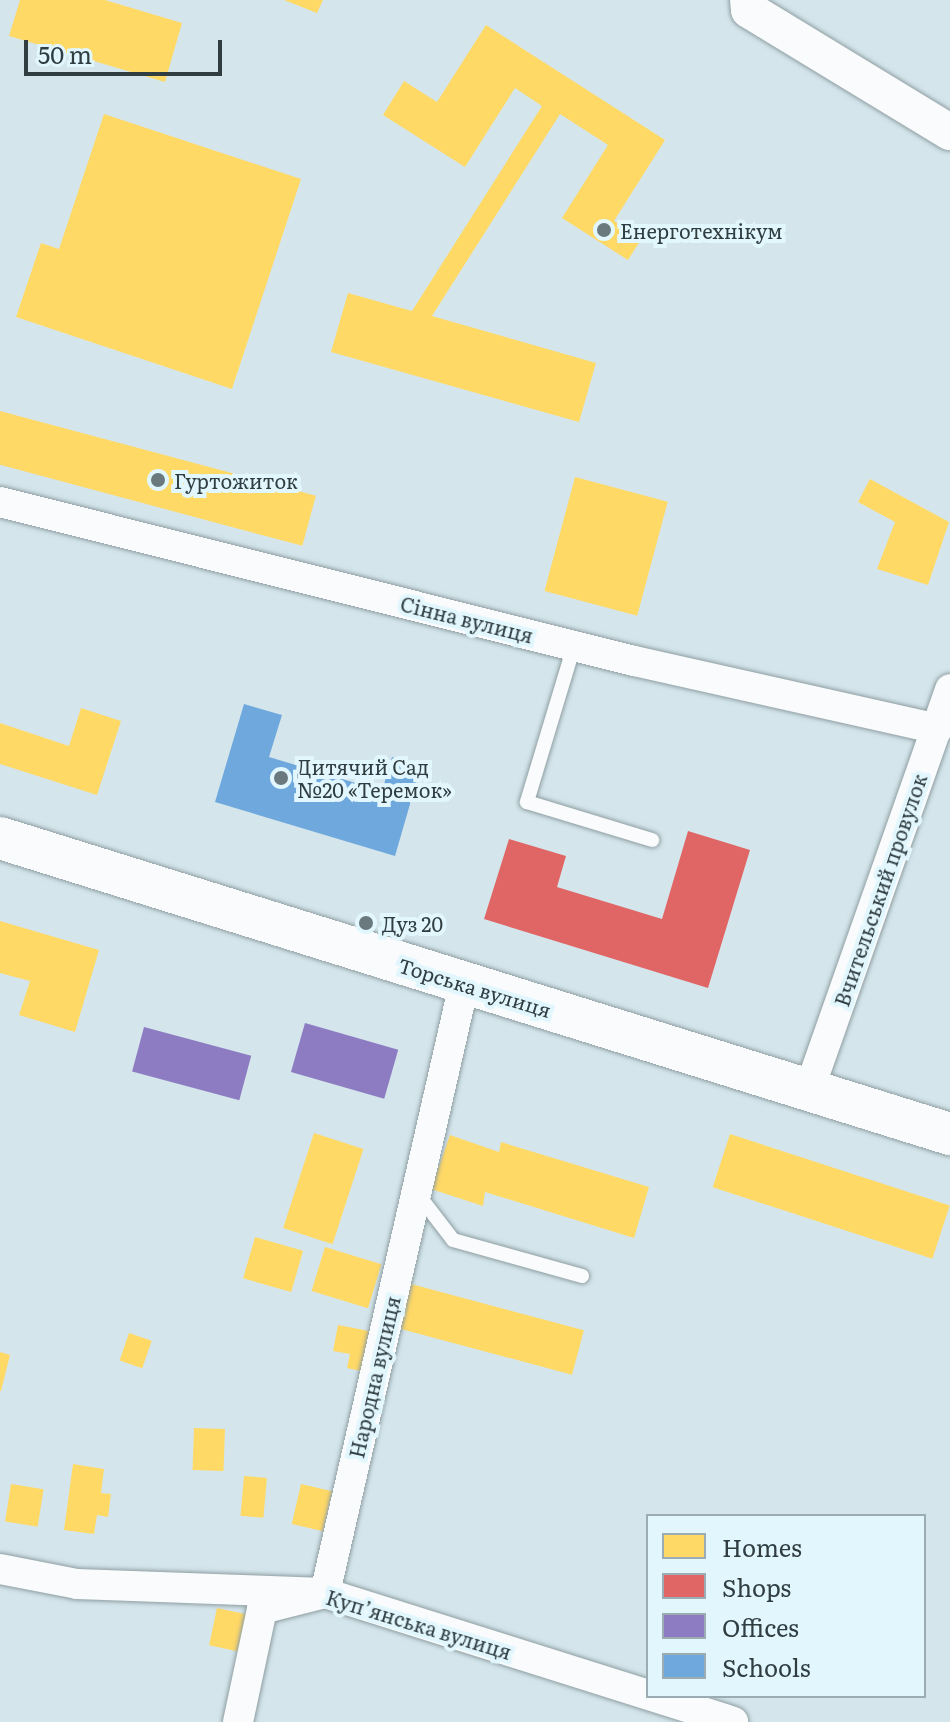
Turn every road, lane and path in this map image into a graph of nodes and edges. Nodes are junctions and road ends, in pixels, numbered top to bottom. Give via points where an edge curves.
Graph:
1 (741, 3) edge
2 (950, 132) edge
3 (0, 502) edge
4 (574, 646) junction
5 (950, 689) edge
6 (937, 729) junction
7 (0, 838) edge
8 (652, 840) dead end
9 (464, 984) junction
10 (809, 1090) junction
11 (950, 1134) edge
12 (417, 1192) junction
13 (582, 1276) dead end
14 (0, 1569) edge
15 (325, 1593) junction
16 (646, 1694) edge
17 (657, 1698) edge
18 (238, 1722) edge
19 (733, 1722) edge

1 - 2 street
3 - 4 street, Сінна вулиця
4 - 6 street, Сінна вулиця
4 - 8 lane via 527,802
5 - 6 street, Вчительський провулок
6 - 10 street, Вчительський провулок
7 - 9 main road, Торська вулиця
9 - 10 main road, Торська вулиця
9 - 12 street, Народна вулиця
10 - 11 main road, Торська вулиця
12 - 13 lane via 453,1240
12 - 15 street, Народна вулиця
14 - 15 street, Куп’янська вулиця via 77,1584
15 - 16 street, Куп’янська вулиця
15 - 18 street via 262,1609
17 - 19 street, Куп’янська вулиця

